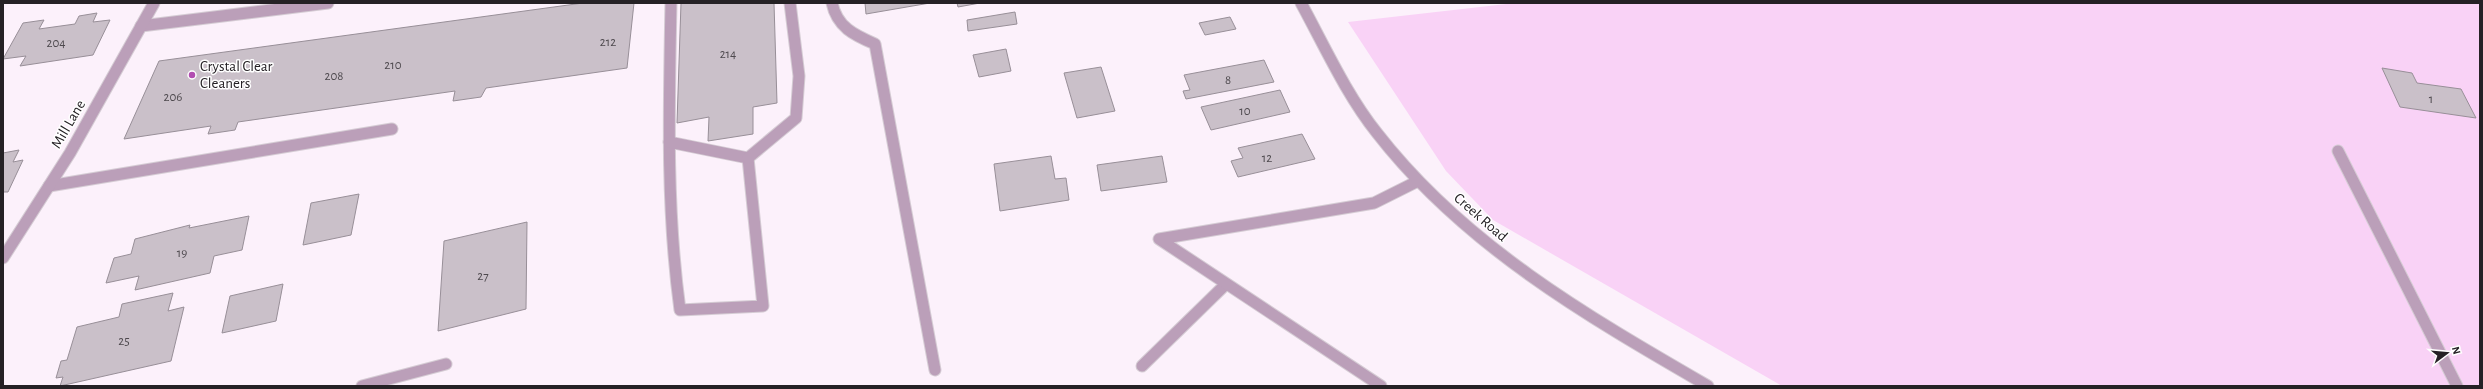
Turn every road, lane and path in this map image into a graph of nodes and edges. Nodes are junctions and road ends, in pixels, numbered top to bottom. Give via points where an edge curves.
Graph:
1 (154, 3) edge
2 (328, 3) edge
3 (671, 3) edge
4 (790, 3) edge
5 (832, 3) edge
6 (1301, 3) edge
7 (141, 26) junction
8 (392, 129) dead end
9 (669, 142) junction
10 (2338, 150) dead end
11 (748, 158) junction
12 (1418, 181) junction
13 (48, 186) junction
14 (3, 258) edge
15 (1226, 284) junction
16 (446, 364) dead end
17 (1142, 366) dead end
18 (935, 370) dead end
19 (362, 386) edge
20 (1381, 386) edge
21 (1708, 386) edge
22 (2457, 386) edge

1 - 7 street, Mill Lane
2 - 7 street
3 - 9 street
4 - 11 street via 799,76 796,118
5 - 18 street via 833,11 846,32 875,44
6 - 12 street, Creek Road via 1362,111 1376,132
7 - 13 street, Mill Lane
8 - 13 street
9 - 11 street
9 - 11 street via 672,250 680,310 763,306
10 - 22 street
12 - 15 street via 1374,203 1159,239
12 - 21 street, Creek Road via 1464,225 1519,268 1600,323
13 - 14 street, Mill Lane
15 - 17 street
15 - 20 street
16 - 19 street

